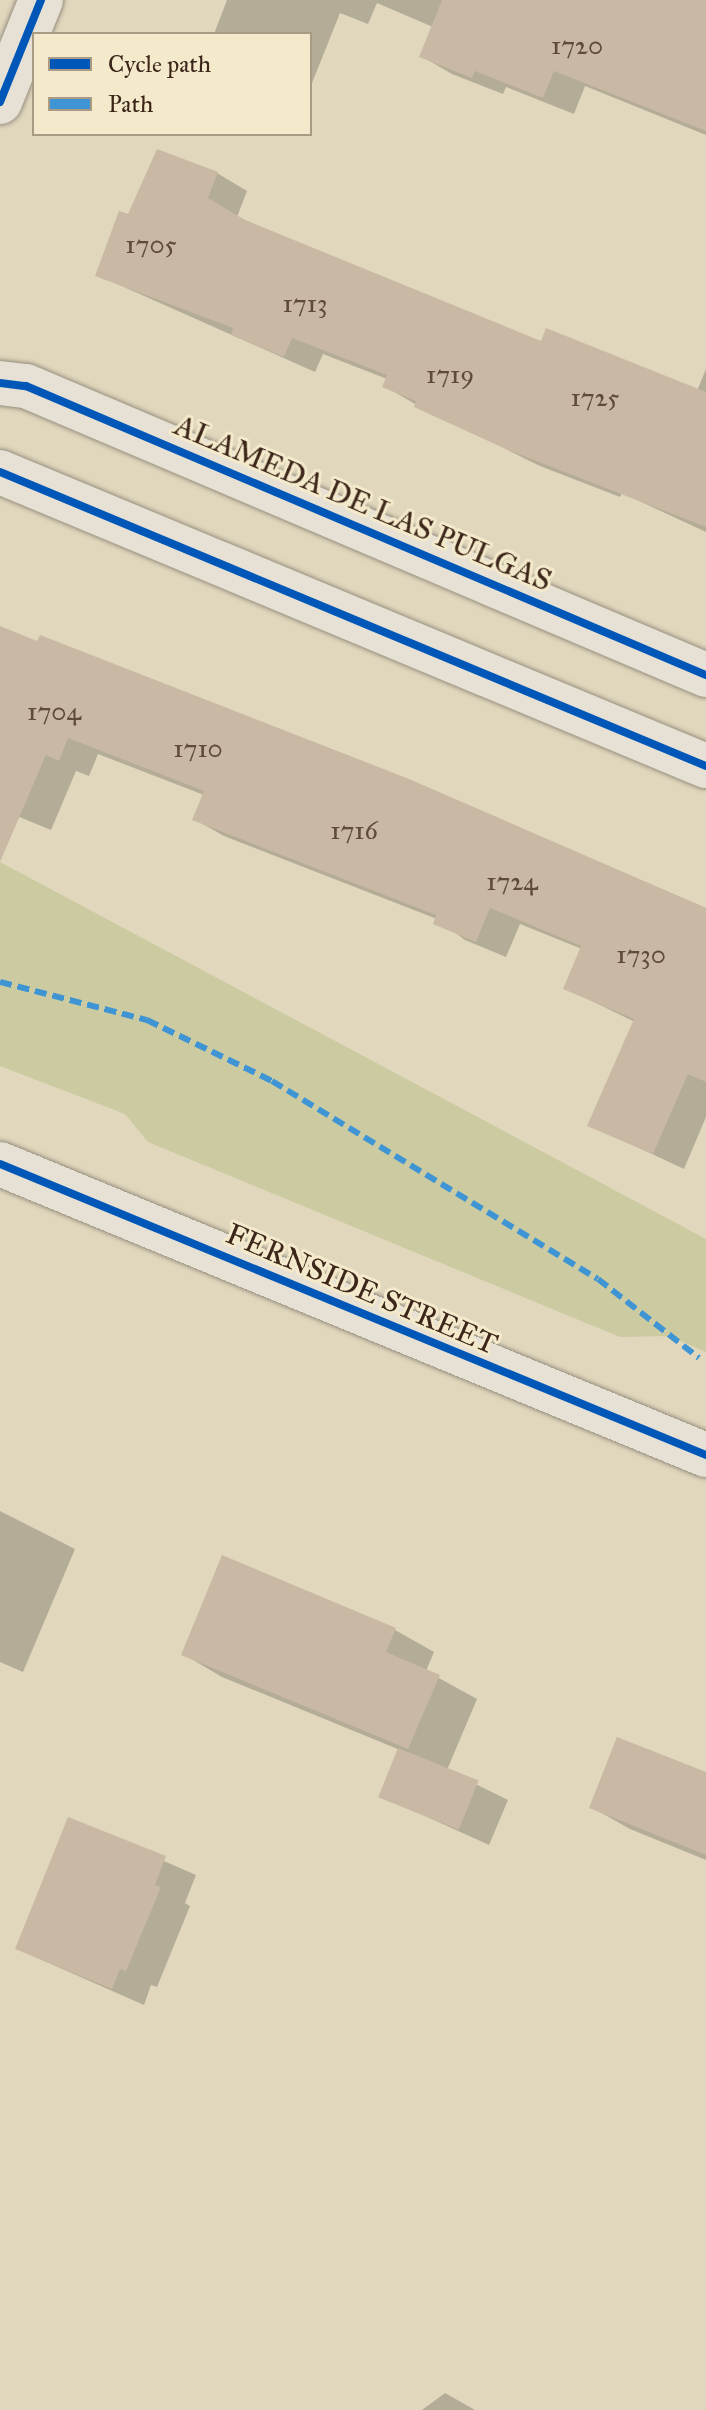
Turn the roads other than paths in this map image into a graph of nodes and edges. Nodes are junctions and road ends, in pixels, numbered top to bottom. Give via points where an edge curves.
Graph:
1 (41, 0) edge
2 (0, 102) edge
3 (0, 383) edge
4 (0, 472) edge
5 (706, 675) edge
6 (706, 766) edge
7 (0, 1164) edge
8 (706, 1455) edge

1 - 2 main road
3 - 5 main road, ALAMEDA DE LAS PULGAS via 26,386
4 - 6 main road
7 - 8 main road, FERNSIDE STREET

